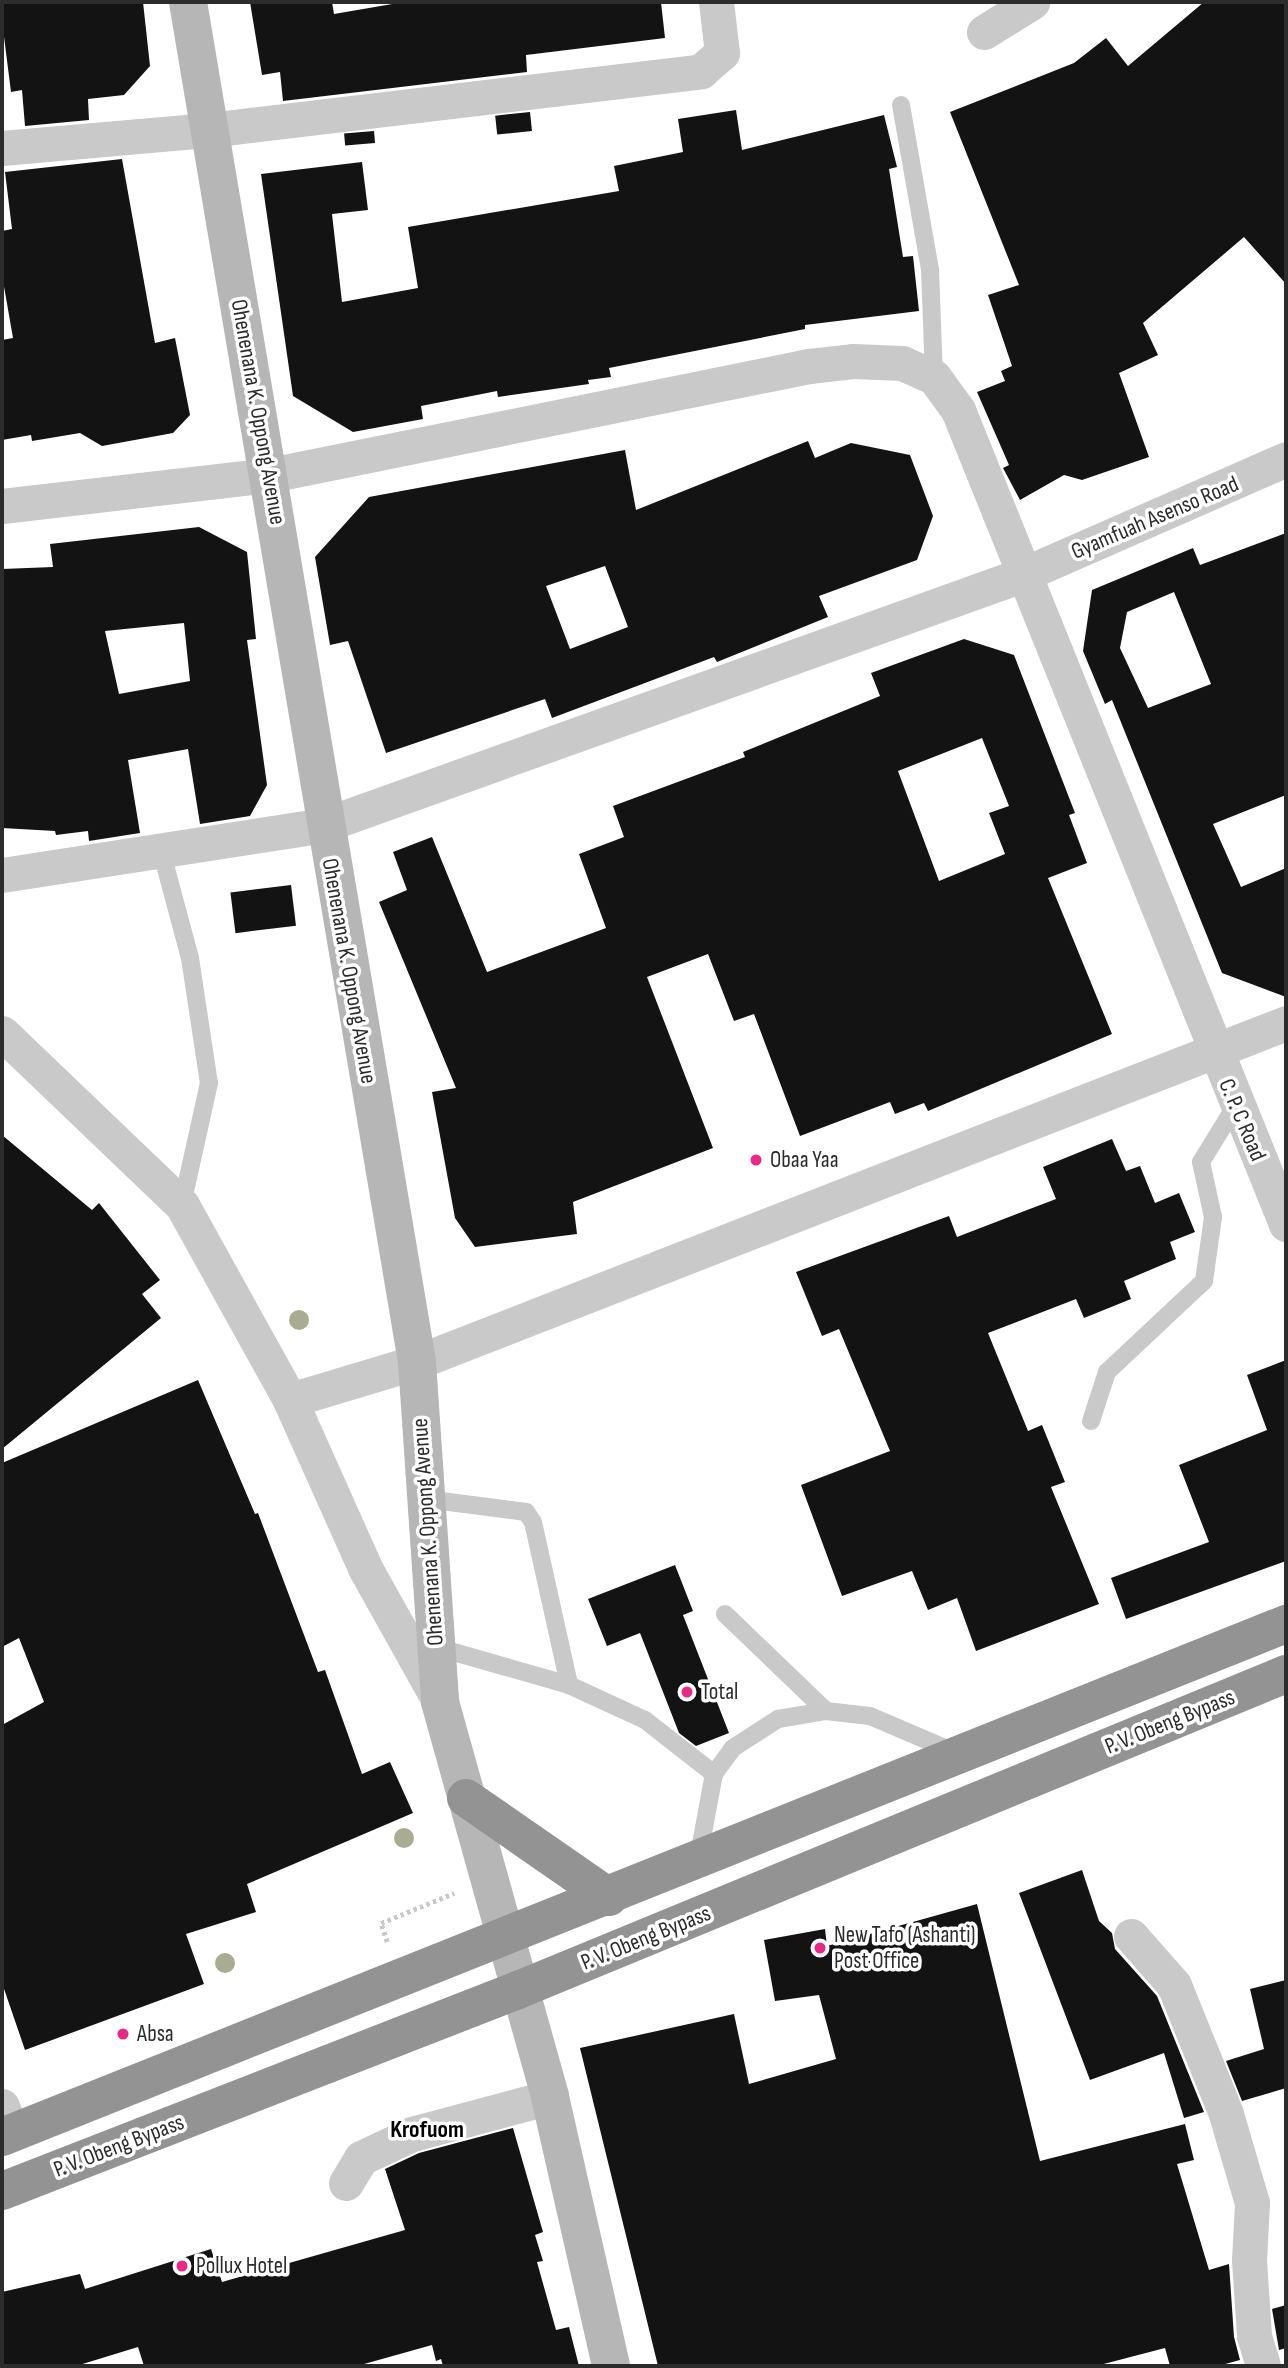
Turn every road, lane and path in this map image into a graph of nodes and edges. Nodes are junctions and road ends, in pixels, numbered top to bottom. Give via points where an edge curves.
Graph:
1 (188, 2) edge
2 (716, 2) edge
3 (1032, 2) edge
4 (984, 32) dead end
5 (901, 105) dead end
6 (209, 130) junction
7 (2, 148) edge
8 (934, 377) junction
9 (1286, 459) edge
10 (270, 475) junction
11 (2, 506) edge
12 (1022, 575) junction
13 (324, 825) junction
14 (161, 850) junction
15 (2, 875) edge
16 (1286, 1023) edge
17 (2, 1032) edge
18 (1215, 1054) junction
19 (1236, 1105) junction
20 (182, 1205) junction
21 (1286, 1224) edge
22 (417, 1362) junction
23 (290, 1400) junction
24 (1091, 1421) dead end
25 (426, 1499) junction
26 (725, 1614) dead end
27 (1286, 1624) edge
28 (436, 1647) junction
29 (1286, 1674) edge
30 (569, 1685) junction
31 (440, 1702) junction
32 (826, 1712) junction
33 (961, 1755) junction
34 (714, 1774) junction
35 (466, 1798) junction
36 (698, 1861) junction
37 (609, 1897) junction
38 (1131, 1936) dead end
39 (505, 1939) junction
40 (518, 1990) junction
41 (550, 2097) junction
42 (5, 2125) edge
43 (346, 2183) dead end
44 (2, 2191) edge
45 (611, 2366) edge
46 (1263, 2366) edge

1 - 6 street, Ohenenana K. Oppong Avenue
2 - 6 street via 722,53 701,71
3 - 4 street
5 - 8 lane via 930,269
6 - 7 street
6 - 10 street, Ohenenana K. Oppong Avenue
8 - 10 street via 902,363 853,361 809,366
8 - 12 street, C. P. C Road via 958,410
9 - 12 street, Gyamfuah Asenso Road
10 - 11 street
10 - 13 street, Ohenenana K. Oppong Avenue
12 - 13 street, Gyamfuah Asenso Road
12 - 18 street, C. P. C Road
13 - 14 street, Gyamfuah Asenso Road
13 - 22 street, Ohenenana K. Oppong Avenue
14 - 15 street, Gyamfuah Asenso Road
14 - 20 lane via 190,958 209,1083
16 - 18 street
17 - 20 street
18 - 19 street, C. P. C Road
18 - 22 street
19 - 21 street, C. P. C Road
19 - 24 lane via 1201,1162 1213,1217 1204,1281 1107,1372
20 - 23 street
22 - 23 street
22 - 25 street, Ohenenana K. Oppong Avenue
23 - 31 street via 365,1568
25 - 28 street, Ohenenana K. Oppong Avenue
25 - 30 lane via 526,1512 533,1522
26 - 32 lane
27 - 33 highway, P. V. Obeng Bypass
28 - 30 lane
28 - 31 street, Ohenenana K. Oppong Avenue
29 - 40 highway, P. V. Obeng Bypass
30 - 34 lane via 645,1720
31 - 35 street, Ohenenana K. Oppong Avenue
32 - 33 lane via 870,1716
32 - 34 lane via 778,1719 733,1748
33 - 36 highway, P. V. Obeng Bypass
34 - 36 lane
35 - 37 highway
35 - 39 street, Ohenenana K. Oppong Avenue
36 - 37 highway, P. V. Obeng Bypass
37 - 39 highway, P. V. Obeng Bypass
38 - 46 street via 1174,1985 1226,2114 1252,2203 1253,2323
39 - 40 street, Ohenenana K. Oppong Avenue
39 - 42 highway, P. V. Obeng Bypass
40 - 41 street, Ohenenana K. Oppong Avenue
40 - 44 highway, P. V. Obeng Bypass
41 - 43 street via 412,2134 361,2158
41 - 45 street, Ohenenana K. Oppong Avenue

